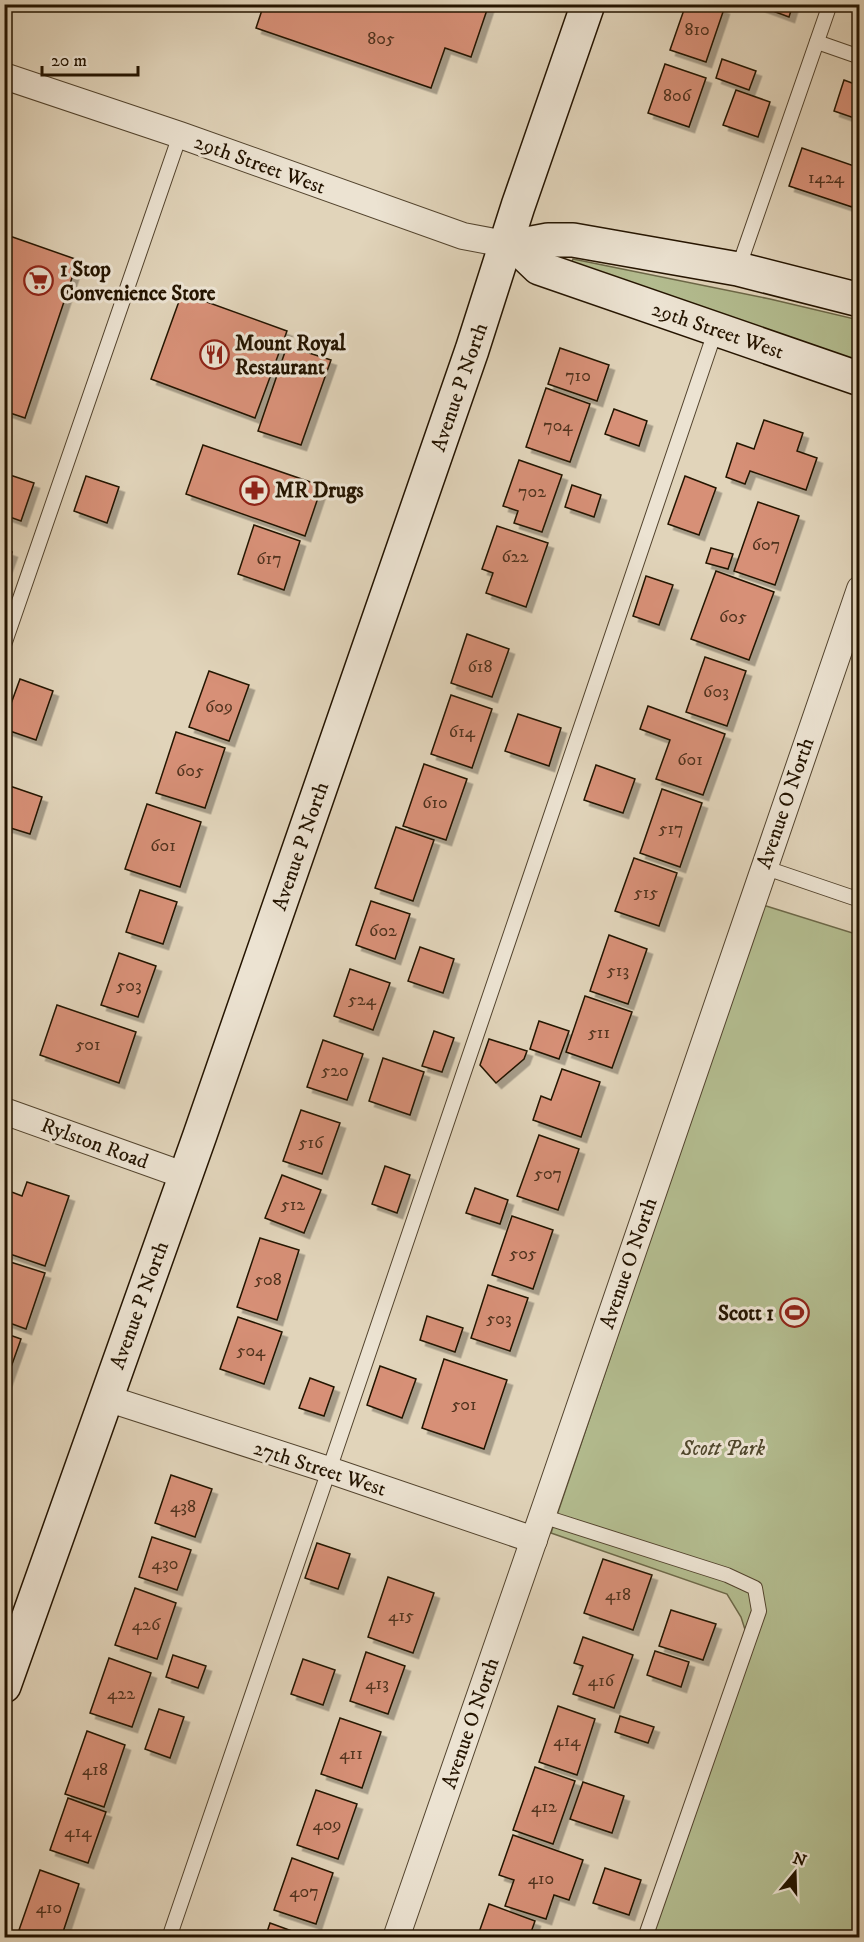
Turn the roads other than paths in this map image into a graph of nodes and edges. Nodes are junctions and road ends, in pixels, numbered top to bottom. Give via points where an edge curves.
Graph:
1 (588, 4) edge
2 (830, 4) edge
3 (817, 42) junction
4 (860, 57) edge
5 (4, 76) edge
6 (180, 135) junction
7 (511, 245) junction
8 (738, 270) junction
9 (860, 300) edge
10 (716, 329) junction
11 (860, 379) edge
12 (860, 589) edge
13 (4, 645) edge
14 (763, 867) junction
15 (860, 900) edge
16 (4, 1111) edge
17 (186, 1176) junction
18 (106, 1398) junction
19 (330, 1470) junction
20 (538, 1528) junction
21 (4, 1686) edge
22 (169, 1938) edge
23 (396, 1938) edge
24 (645, 1938) edge

1 - 7 main road, Avenue P North
2 - 3 lane
3 - 4 lane
3 - 8 lane
5 - 6 street, 29th Street West
6 - 7 street, 29th Street West via 463,236
6 - 13 lane
7 - 8 main road, 29th Street West via 573,240
7 - 10 main road, 29th Street West via 539,268
7 - 17 main road, Avenue P North
8 - 9 main road, 29th Street West
10 - 11 main road, 29th Street West
10 - 19 lane
12 - 14 street, Avenue O North
14 - 15 lane
14 - 20 street, Avenue O North
16 - 17 street, Rylston Road
17 - 18 main road, Avenue P North
18 - 19 street, 27th Street West
18 - 21 main road, Avenue P North
19 - 20 street, 27th Street West
19 - 22 lane
20 - 23 street, Avenue O North
20 - 24 lane via 728,1575 755,1588 759,1611

